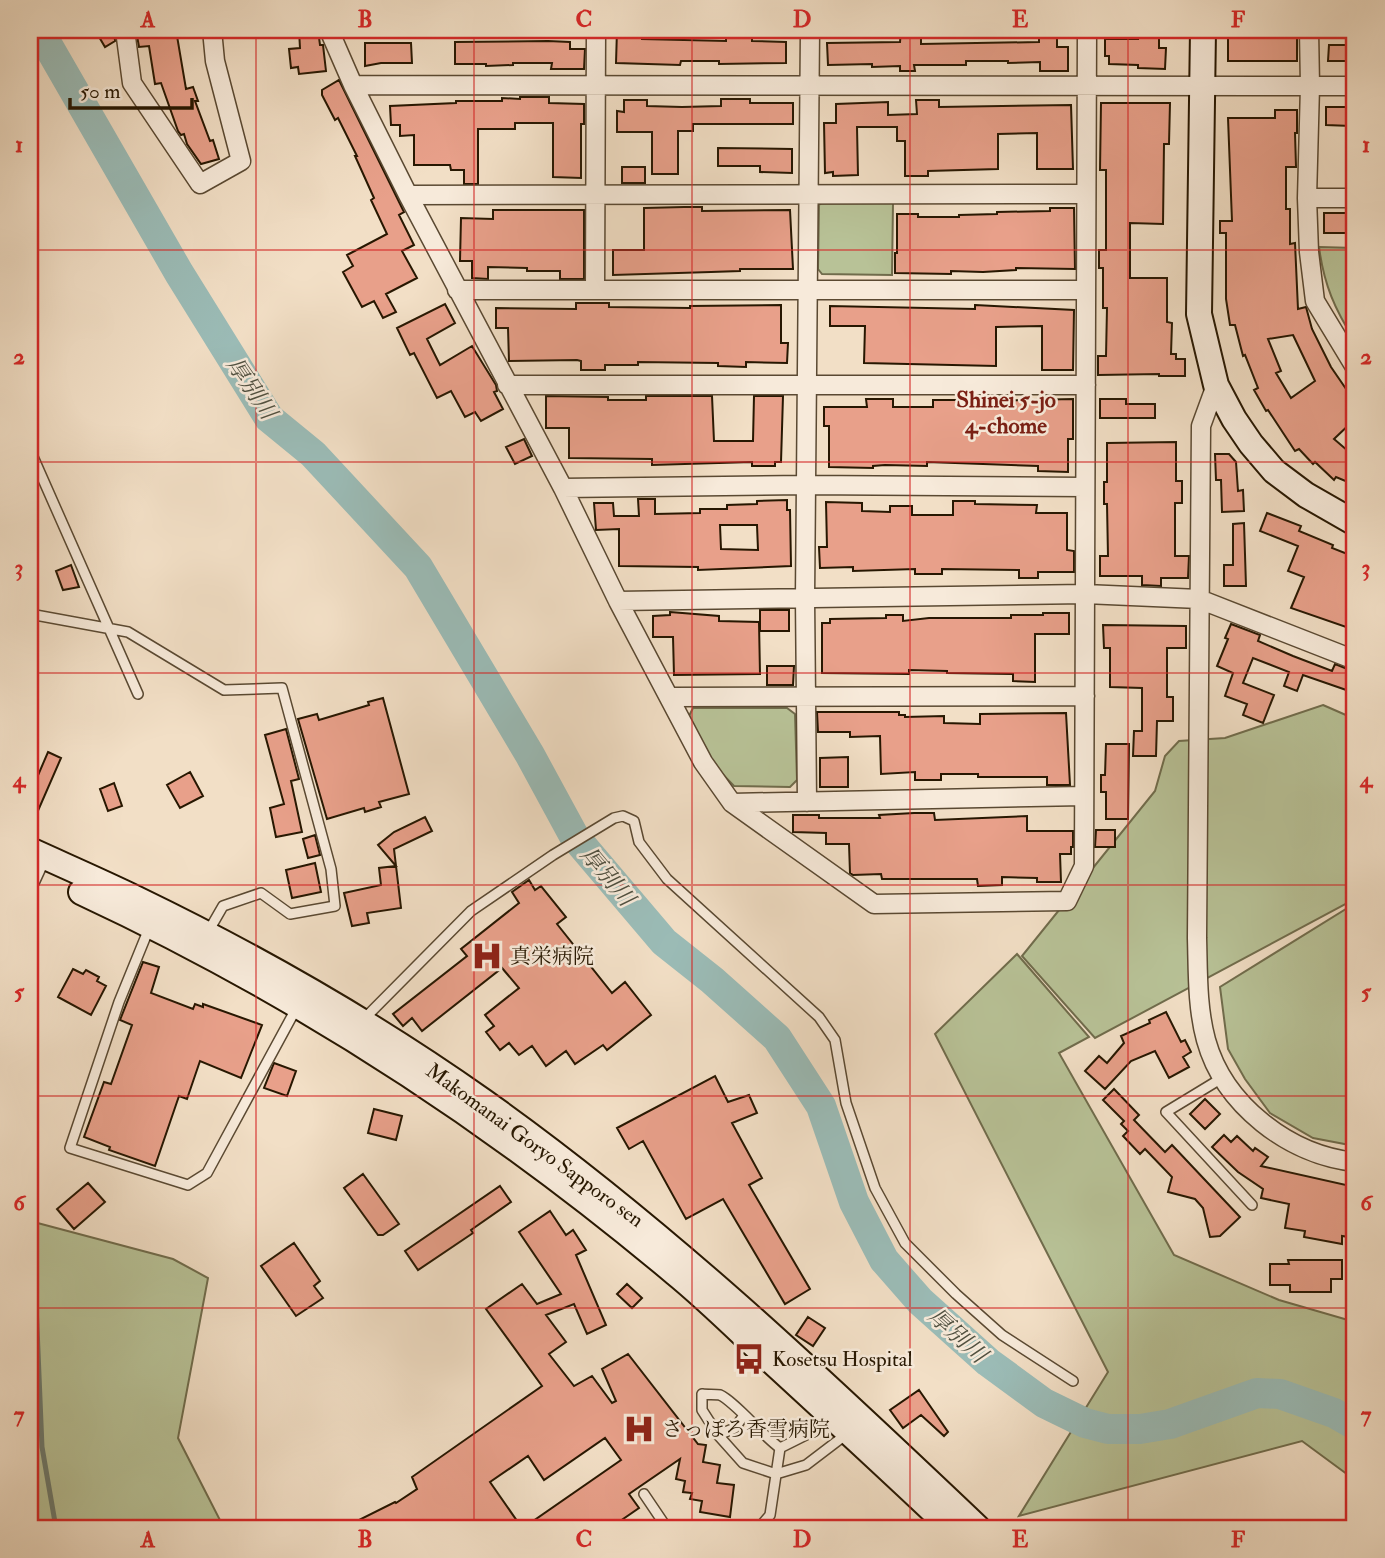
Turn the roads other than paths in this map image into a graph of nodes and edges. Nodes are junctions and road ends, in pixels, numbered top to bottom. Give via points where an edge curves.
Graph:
1 (125, 30) edge
2 (212, 30) edge
3 (329, 30) edge
4 (596, 30) edge
5 (810, 30) edge
6 (1087, 30) edge
7 (1203, 30) edge
8 (1309, 30) edge
9 (1087, 84) junction
10 (353, 85) junction
11 (1203, 85) junction
12 (594, 86) junction
13 (809, 86) junction
14 (1310, 86) junction
15 (1355, 86) edge
16 (1086, 194) junction
17 (408, 195) junction
18 (595, 195) junction
19 (808, 196) junction
20 (1307, 198) junction
21 (1355, 198) edge
22 (457, 290) junction
23 (595, 290) junction
24 (1086, 290) junction
25 (807, 292) junction
26 (1355, 367) edge
27 (807, 384) junction
28 (507, 385) junction
29 (1086, 385) junction
30 (1216, 385) junction
31 (30, 450) edge
32 (806, 485) junction
33 (563, 488) junction
34 (1085, 488) junction
35 (1355, 523) edge
36 (1085, 594) junction
37 (804, 598) junction
38 (1199, 599) junction
39 (618, 601) junction
40 (30, 614) edge
41 (107, 628) junction
42 (1355, 660) edge
43 (138, 694) dead end
44 (1085, 696) junction
45 (671, 697) junction
46 (805, 698) junction
47 (1084, 796) junction
48 (807, 802) junction
49 (732, 803) junction
50 (33, 865) edge
51 (151, 924) junction
52 (207, 934) junction
53 (298, 1005) junction
54 (361, 1022) junction
55 (1222, 1078) junction
56 (1355, 1162) edge
57 (1252, 1205) dead end
58 (1073, 1381) dead end
59 (744, 1415) junction
60 (830, 1415) junction
61 (849, 1432) junction
62 (718, 1435) junction
63 (780, 1447) junction
64 (776, 1474) junction
65 (644, 1494) dead end
66 (667, 1528) edge
67 (759, 1528) edge
68 (951, 1528) edge
69 (978, 1528) edge

1 - 2 street via 132,83 200,184 241,161 215,61
3 - 10 street
4 - 12 street
5 - 13 street
6 - 9 street
7 - 11 main road
8 - 14 street
9 - 11 street
9 - 13 street
9 - 16 street
10 - 12 street
10 - 17 street
11 - 14 street
11 - 30 main road via 1199,314
12 - 13 street
12 - 18 street
13 - 19 street
14 - 15 street
14 - 20 street
16 - 19 street
16 - 24 street
17 - 18 street
17 - 22 street
18 - 19 street
18 - 23 street
19 - 25 street
20 - 21 street
20 - 26 street via 1315,301
22 - 23 street
22 - 28 street
23 - 25 street
24 - 25 street
24 - 29 street
25 - 27 street
27 - 28 street
27 - 29 street
27 - 32 street
28 - 33 street
29 - 34 street
30 - 35 main road via 1234,419 1274,471
30 - 38 street via 1201,426
31 - 41 lane
32 - 33 street
32 - 34 street
32 - 37 street
33 - 39 street
34 - 36 street
36 - 37 street
36 - 38 street
36 - 44 street
37 - 39 street
37 - 46 street
38 - 42 street
38 - 55 street via 1199,1004 1206,1041
39 - 45 street
40 - 41 lane
41 - 43 lane
41 - 52 lane via 128,632 224,690 282,688 331,869 335,906 290,914 261,893 223,906
44 - 46 street
44 - 47 street
45 - 46 street
45 - 49 street via 703,762
46 - 48 street
47 - 48 street
47 - 49 street via 1084,866 1067,901 874,904
48 - 49 street
50 - 51 main road, Makomanai Goryo Sapporo sen
50 - 52 main road, Makomanai Goryo Sapporo sen
51 - 53 main road, Makomanai Goryo Sapporo sen
51 - 53 lane via 119,1002 70,1148 188,1185 207,1173
52 - 54 main road, Makomanai Goryo Sapporo sen
53 - 60 main road, Makomanai Goryo Sapporo sen via 407,1072 531,1158 678,1275
54 - 58 lane via 471,911 614,818 634,821 639,842 667,879 819,1017 835,1040 846,1103 875,1188 905,1243 1002,1335
54 - 69 main road, Makomanai Goryo Sapporo sen via 480,1100 611,1197 686,1259
55 - 56 street via 1249,1111 1283,1139 1311,1152
55 - 57 lane via 1166,1112
59 - 62 lane via 735,1428
59 - 62 lane via 720,1395 702,1394 702,1410
59 - 63 lane
60 - 61 main road, Makomanai Goryo Sapporo sen
60 - 63 lane via 814,1431
61 - 64 lane via 806,1465
61 - 68 main road, Makomanai Goryo Sapporo sen
62 - 64 lane via 743,1463
63 - 64 lane
64 - 67 lane via 770,1515
65 - 66 lane

